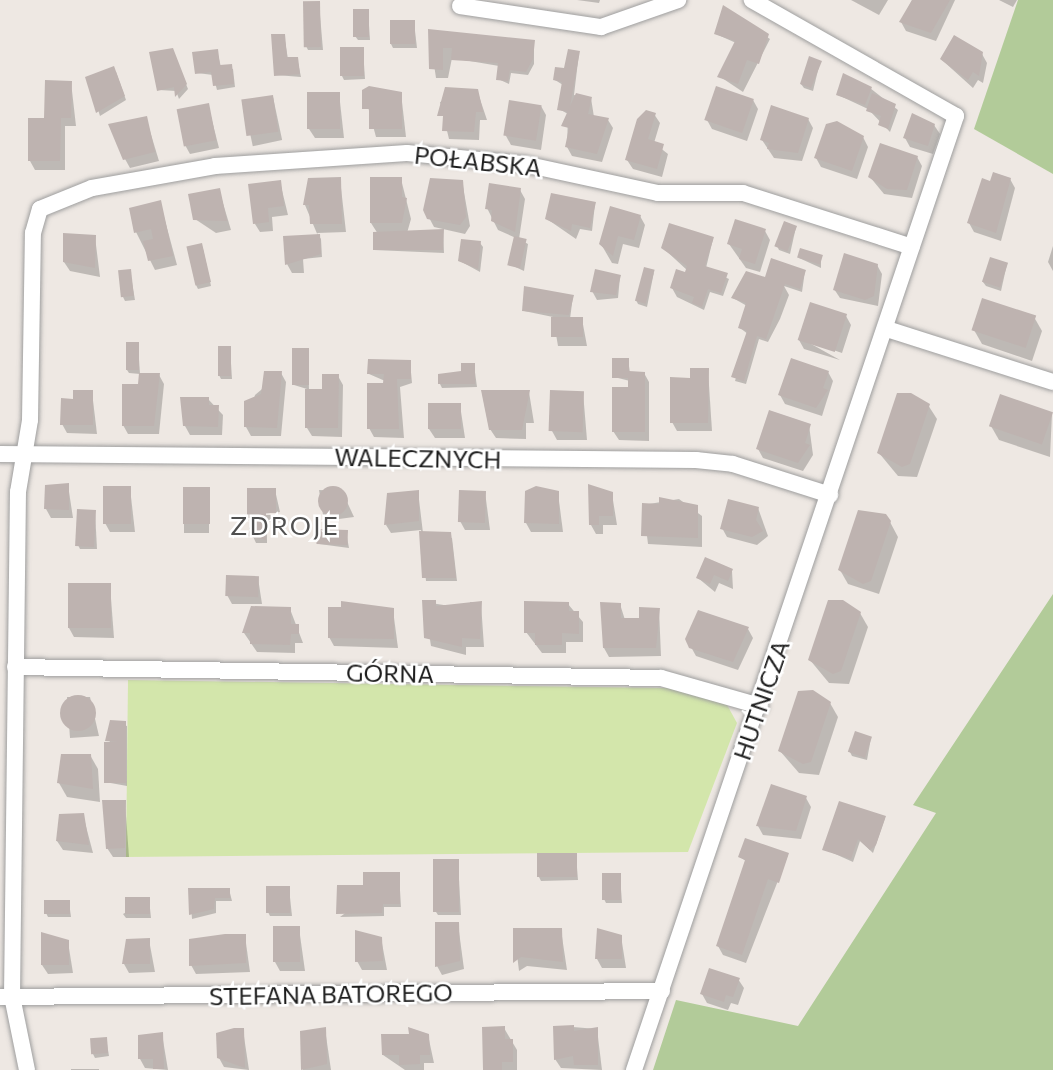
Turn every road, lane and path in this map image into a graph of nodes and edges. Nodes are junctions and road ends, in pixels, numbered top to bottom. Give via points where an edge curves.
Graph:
1 (677, 0) edge
2 (752, 0) edge
3 (460, 6) dead end
4 (912, 247) junction
5 (887, 329) junction
6 (1053, 382) edge
7 (0, 454) edge
8 (22, 454) junction
9 (830, 495) junction
10 (15, 667) junction
11 (760, 706) junction
12 (662, 991) junction
13 (6, 997) edge
14 (27, 1070) edge
15 (634, 1070) edge

1 - 3 street via 601,27
2 - 4 street, HUTNICZA via 956,116
4 - 5 street, HUTNICZA
4 - 8 street, POŁABSKA via 743,193 658,193 524,164 407,153 215,166 92,188 40,209 33,233 30,420
5 - 6 street
5 - 9 street, HUTNICZA
7 - 8 street, WALECZNYCH
8 - 9 street, WALECZNYCH via 696,460 733,464
8 - 10 street
9 - 11 street, HUTNICZA
10 - 11 street, GÓRNA via 661,678
10 - 13 street
11 - 12 street, HUTNICZA
12 - 13 street, STEFANA BATOREGO
12 - 15 street, HUTNICZA
13 - 14 street

